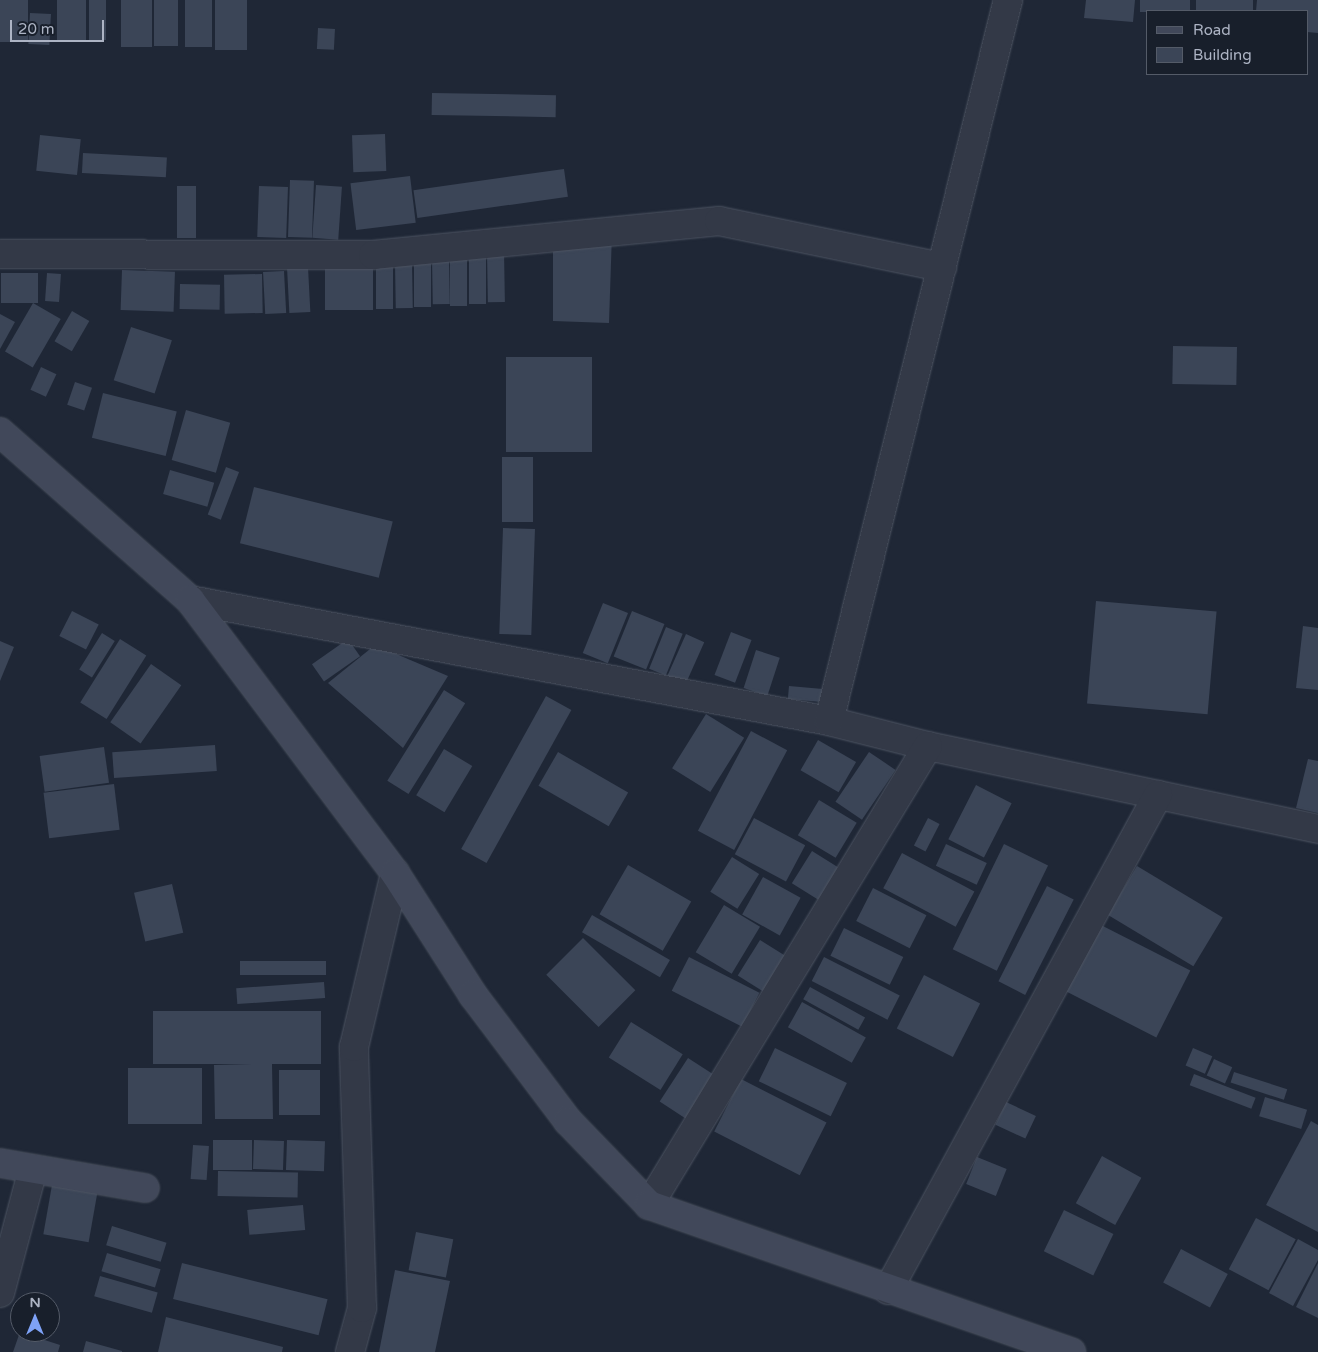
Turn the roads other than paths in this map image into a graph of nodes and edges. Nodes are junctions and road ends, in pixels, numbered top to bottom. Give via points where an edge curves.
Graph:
1 (1008, 0) edge
2 (0, 254) edge
3 (942, 267) junction
4 (0, 432) edge
5 (190, 600) junction
6 (829, 721) junction
7 (928, 746) junction
8 (1158, 795) junction
9 (1318, 829) edge
10 (395, 873) junction
11 (0, 1163) edge
12 (34, 1169) junction
13 (145, 1188) dead end
14 (649, 1205) junction
15 (888, 1290) junction
16 (0, 1293) edge
17 (350, 1352) edge
18 (1071, 1352) edge

1 - 3 street
2 - 3 street via 373,255 719,221
3 - 6 street
4 - 5 main road
5 - 6 street
5 - 10 main road
6 - 7 street
7 - 8 street
7 - 14 street
8 - 9 street
8 - 15 street
10 - 14 main road via 473,995 568,1121
10 - 17 street via 354,1047 362,1308
11 - 12 main road
12 - 13 main road
12 - 16 street
14 - 15 main road
15 - 18 main road

